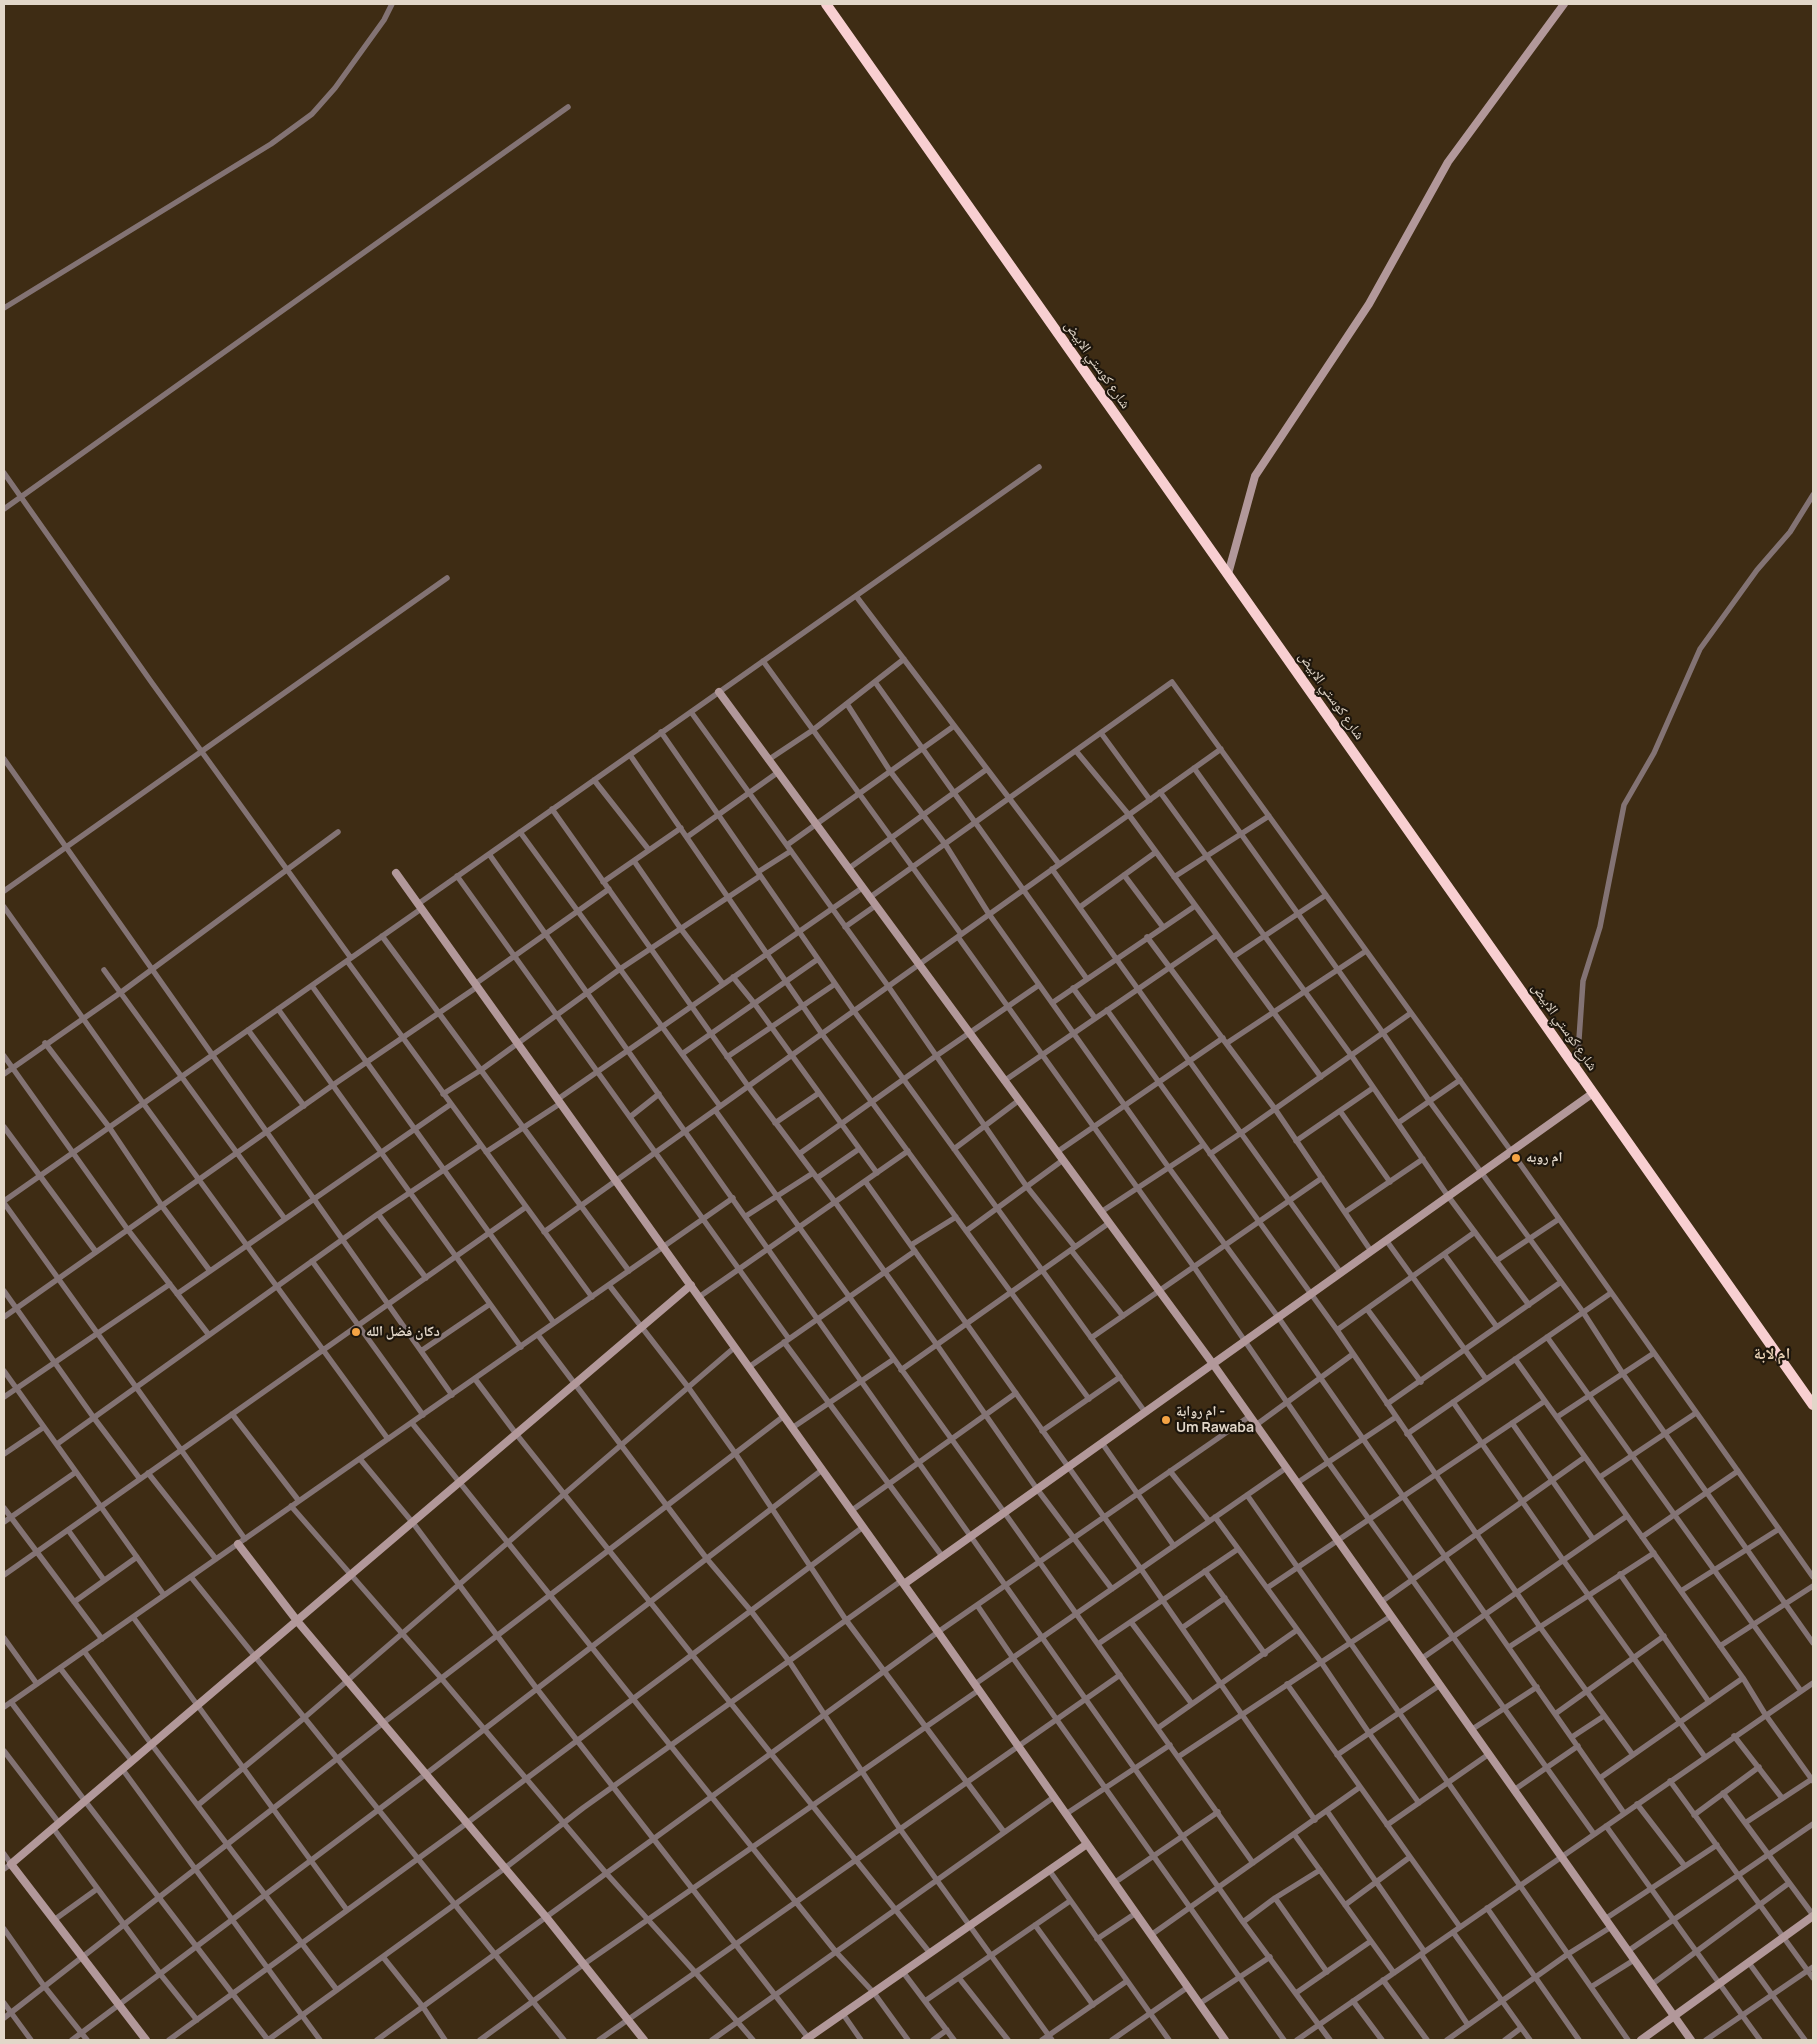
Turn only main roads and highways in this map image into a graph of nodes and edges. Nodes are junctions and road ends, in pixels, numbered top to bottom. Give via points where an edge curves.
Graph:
1 (826, 4) edge
2 (1813, 1404) edge

1 - 2 highway, شارع كوستي الابيض

